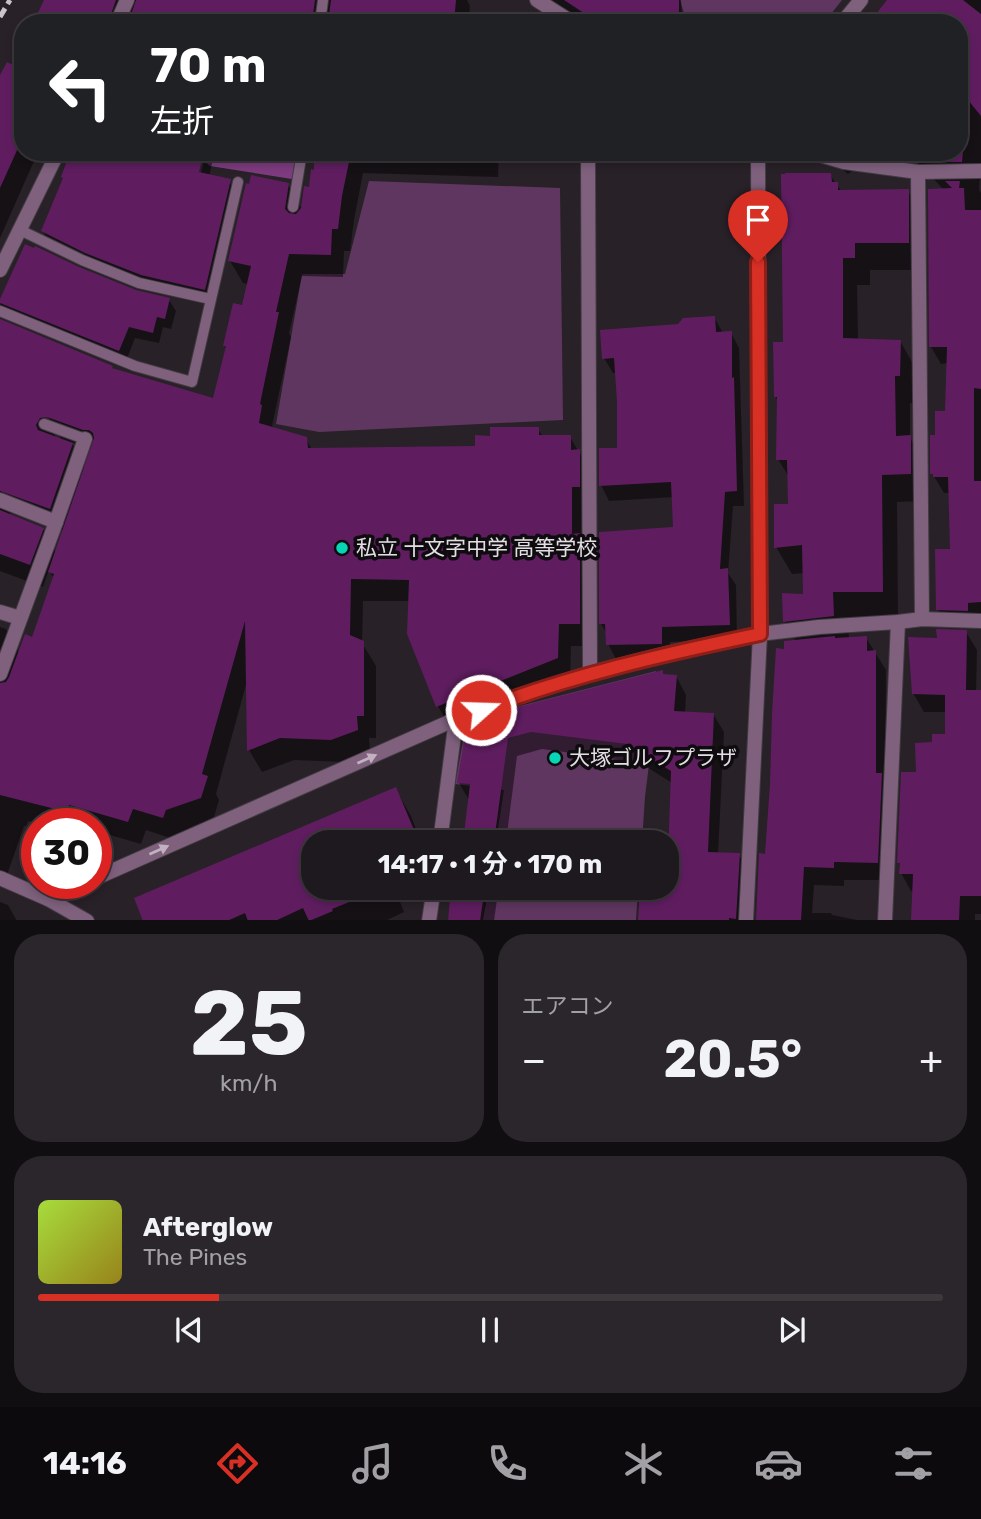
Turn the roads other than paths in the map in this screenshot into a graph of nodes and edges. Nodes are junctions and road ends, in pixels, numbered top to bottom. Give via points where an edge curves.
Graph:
1 (537, 0) edge
2 (861, 0) edge
3 (559, 14) edge
4 (849, 14) edge
5 (54, 161) edge
6 (301, 161) edge
7 (588, 161) edge
8 (758, 161) edge
9 (841, 161) edge
10 (981, 171) edge
11 (918, 172) junction
12 (238, 182) dead end
13 (293, 207) dead end
14 (20, 230) junction
15 (0, 270) edge
16 (210, 299) junction
17 (0, 311) edge
18 (44, 424) dead end
19 (85, 439) joint
20 (0, 500) edge
21 (56, 523) junction
22 (0, 612) edge
23 (20, 618) junction
24 (922, 619) junction
25 (981, 621) edge
26 (898, 622) junction
27 (760, 634) junction
28 (590, 673) junction
29 (0, 674) edge
30 (456, 719) junction
31 (442, 830) edge
32 (112, 871) edge
33 (0, 878) edge
34 (21, 887) edge
35 (48, 899) edge
36 (432, 900) edge
37 (87, 920) edge
38 (429, 920) edge
39 (746, 920) edge
40 (885, 920) edge

1 - 3 street
2 - 4 street
5 - 14 street
6 - 13 lane
7 - 28 street
8 - 27 street
9 - 11 street
10 - 11 street
11 - 24 street
12 - 16 lane
14 - 15 street
14 - 16 lane via 139,283
16 - 17 lane via 192,382 135,366
18 - 19 lane
19 - 21 street
20 - 21 street
21 - 23 street
22 - 23 street
23 - 29 street
24 - 25 street
24 - 26 street
26 - 27 street
26 - 40 street
27 - 28 street
27 - 39 street
28 - 30 street
30 - 31 street
32 -> 30 street
33 - 34 street
35 - 37 street
36 - 38 street

